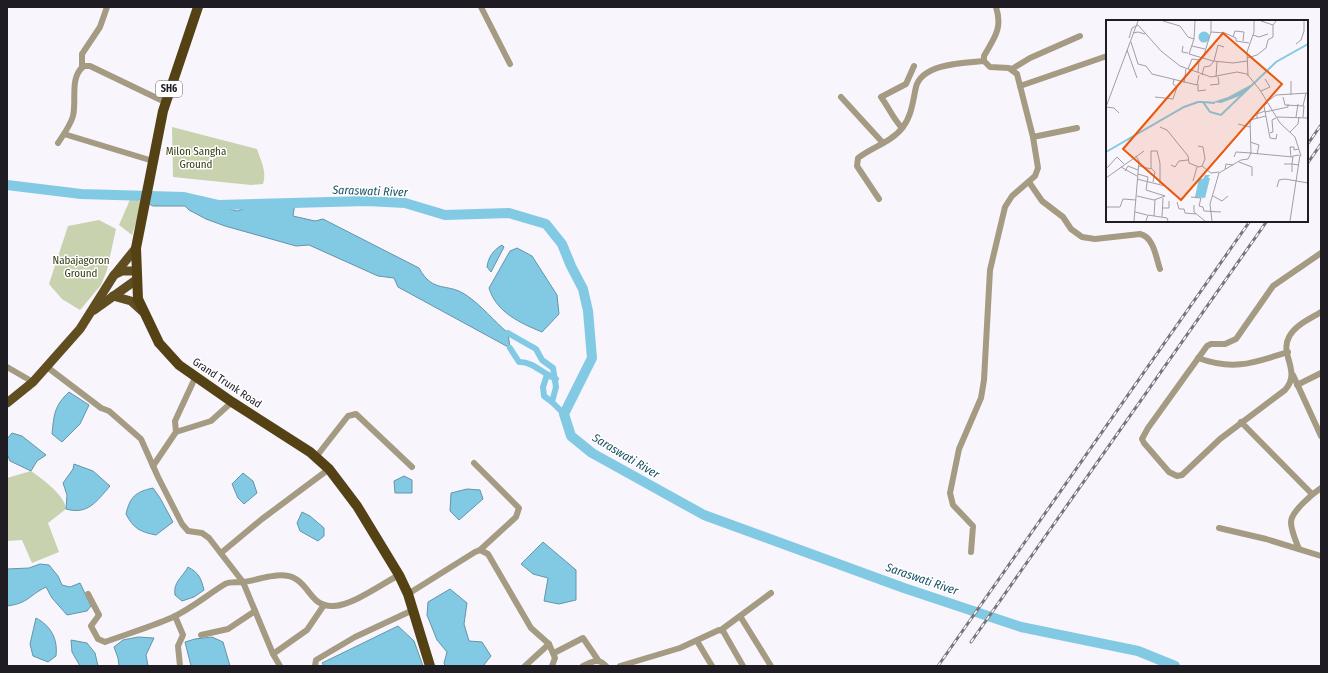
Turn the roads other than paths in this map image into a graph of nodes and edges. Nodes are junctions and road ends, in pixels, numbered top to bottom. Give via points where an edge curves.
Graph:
1 (107, 7) edge
2 (198, 7) edge
3 (481, 7) edge
4 (996, 7) edge
5 (1080, 36) dead end
6 (1106, 56) edge
7 (984, 61) junction
8 (510, 64) dead end
9 (914, 66) dead end
10 (82, 67) junction
11 (1012, 69) junction
12 (1020, 86) junction
13 (841, 97) dead end
14 (165, 102) junction
15 (902, 128) junction
16 (1077, 128) dead end
17 (64, 134) junction
18 (1033, 137) junction
19 (58, 143) dead end
20 (883, 143) junction
21 (153, 161) junction
22 (1029, 182) junction
23 (879, 199) dead end
24 (136, 248) junction
25 (1321, 253) edge
26 (1160, 269) dead end
27 (114, 275) junction
28 (136, 276) junction
29 (113, 296) junction
30 (142, 311) junction
31 (91, 312) junction
32 (1321, 312) edge
33 (1288, 352) junction
34 (1198, 358) junction
35 (7, 366) edge
36 (47, 367) junction
37 (1321, 373) edge
38 (1293, 374) junction
39 (195, 378) junction
40 (33, 382) junction
41 (1297, 385) junction
42 (232, 402) junction
43 (7, 403) edge
44 (1241, 422) junction
45 (176, 432) junction
46 (1321, 436) edge
47 (316, 457) junction
48 (474, 463) dead end
49 (153, 466) junction
50 (412, 467) dead end
51 (329, 469) junction
52 (1321, 488) edge
53 (1312, 494) junction
54 (1219, 528) dead end
55 (1299, 549) junction
56 (480, 550) junction
57 (972, 552) dead end
58 (221, 553) junction
59 (1321, 556) edge
60 (399, 575) junction
61 (243, 582) junction
62 (771, 593) dead end
63 (88, 594) dead end
64 (408, 594) junction
65 (324, 605) junction
66 (413, 610) junction
67 (255, 611) junction
68 (175, 616) junction
69 (740, 616) junction
70 (721, 630) junction
71 (201, 635) dead end
72 (697, 641) junction
73 (549, 644) junction
74 (554, 653) junction
75 (272, 654) junction
76 (598, 660) junction
77 (278, 665) edge
78 (180, 666) edge
79 (315, 666) edge
80 (430, 666) edge
81 (525, 666) edge
82 (552, 666) edge
83 (583, 666) edge
84 (606, 666) edge
85 (620, 666) edge
86 (712, 666) edge
87 (744, 666) edge
88 (772, 666) edge

1 - 10 street via 100,27 82,54
2 - 14 highway, Grand Trunk Road / SH6
3 - 8 street
4 - 7 street via 1000,18 999,27 984,56
5 - 11 street via 1030,58
6 - 12 street
7 - 11 street via 990,67
7 - 15 street via 941,66 922,78 917,83 912,109
9 - 15 street via 906,84 881,97 892,117
10 - 14 street via 90,66
10 - 17 street via 75,84 73,116
11 - 12 street via 1017,74
12 - 18 street
13 - 20 street
14 - 21 highway, Grand Trunk Road / SH6
15 - 20 street
16 - 18 street
17 - 19 street
17 - 21 street
18 - 22 street via 1038,168
20 - 23 street via 860,157 856,163
21 - 24 highway, Grand Trunk Road / SH6
22 - 26 street via 1042,201 1063,217 1071,229 1082,237 1140,234 1146,236 1151,242
22 - 57 street via 1012,196 1005,207 989,276 981,398 960,449 950,493 953,505 973,526
24 - 27 main road
24 - 28 highway, Grand Trunk Road / SH6
25 - 34 street via 1273,286 1236,339 1225,344 1211,344
27 - 28 main road via 122,271
27 - 31 main road
28 - 29 main road
28 - 30 highway, Grand Trunk Road
29 - 30 main road via 131,301
29 - 31 main road
30 - 39 highway, Grand Trunk Road via 166,353
31 - 36 main road via 80,329
32 - 33 street via 1292,333 1287,343
33 - 34 street via 1253,363 1237,365 1219,364
33 - 38 street
34 - 44 street via 1148,428 1142,439 1144,443 1169,472 1177,476 1186,472 1201,455
35 - 40 street
36 - 40 main road
36 - 49 street via 101,408 109,411 141,439
37 - 41 street
38 - 41 street
38 - 44 street via 1292,381 1285,390
39 - 42 highway, Grand Trunk Road
39 - 45 street via 175,421
40 - 43 main road
41 - 46 street
42 - 45 street via 211,421
42 - 47 highway, Grand Trunk Road
44 - 53 street
45 - 49 street
47 - 50 street via 348,416 356,414
47 - 51 highway, Grand Trunk Road
48 - 56 street via 519,508 516,517
49 - 58 street via 182,524 188,531 210,538
51 - 58 street
51 - 60 highway, Grand Trunk Road via 358,506
52 - 53 street
53 - 55 street via 1291,520
54 - 55 street
55 - 59 street
56 - 64 street
56 - 73 street via 488,554 499,570 532,628
58 - 61 street
60 - 64 highway, Grand Trunk Road
60 - 65 street via 340,605
61 - 65 street via 290,575 300,581 314,598
61 - 67 street
61 - 68 street via 226,584
62 - 69 street
63 - 68 street via 99,615 91,626 101,641 105,642
64 - 66 highway, Grand Trunk Road
65 - 75 street via 307,630
66 - 79 street via 347,641 316,660
66 - 80 highway, Grand Trunk Road
67 - 71 street via 228,629
67 - 75 street
68 - 78 street via 183,635 178,646
69 - 70 street
69 - 88 street
70 - 72 street
70 - 87 street
72 - 85 street
72 - 86 street
73 - 74 street
73 - 81 street
74 - 76 street via 582,637
74 - 82 street
75 - 77 street
76 - 83 street
76 - 84 street

